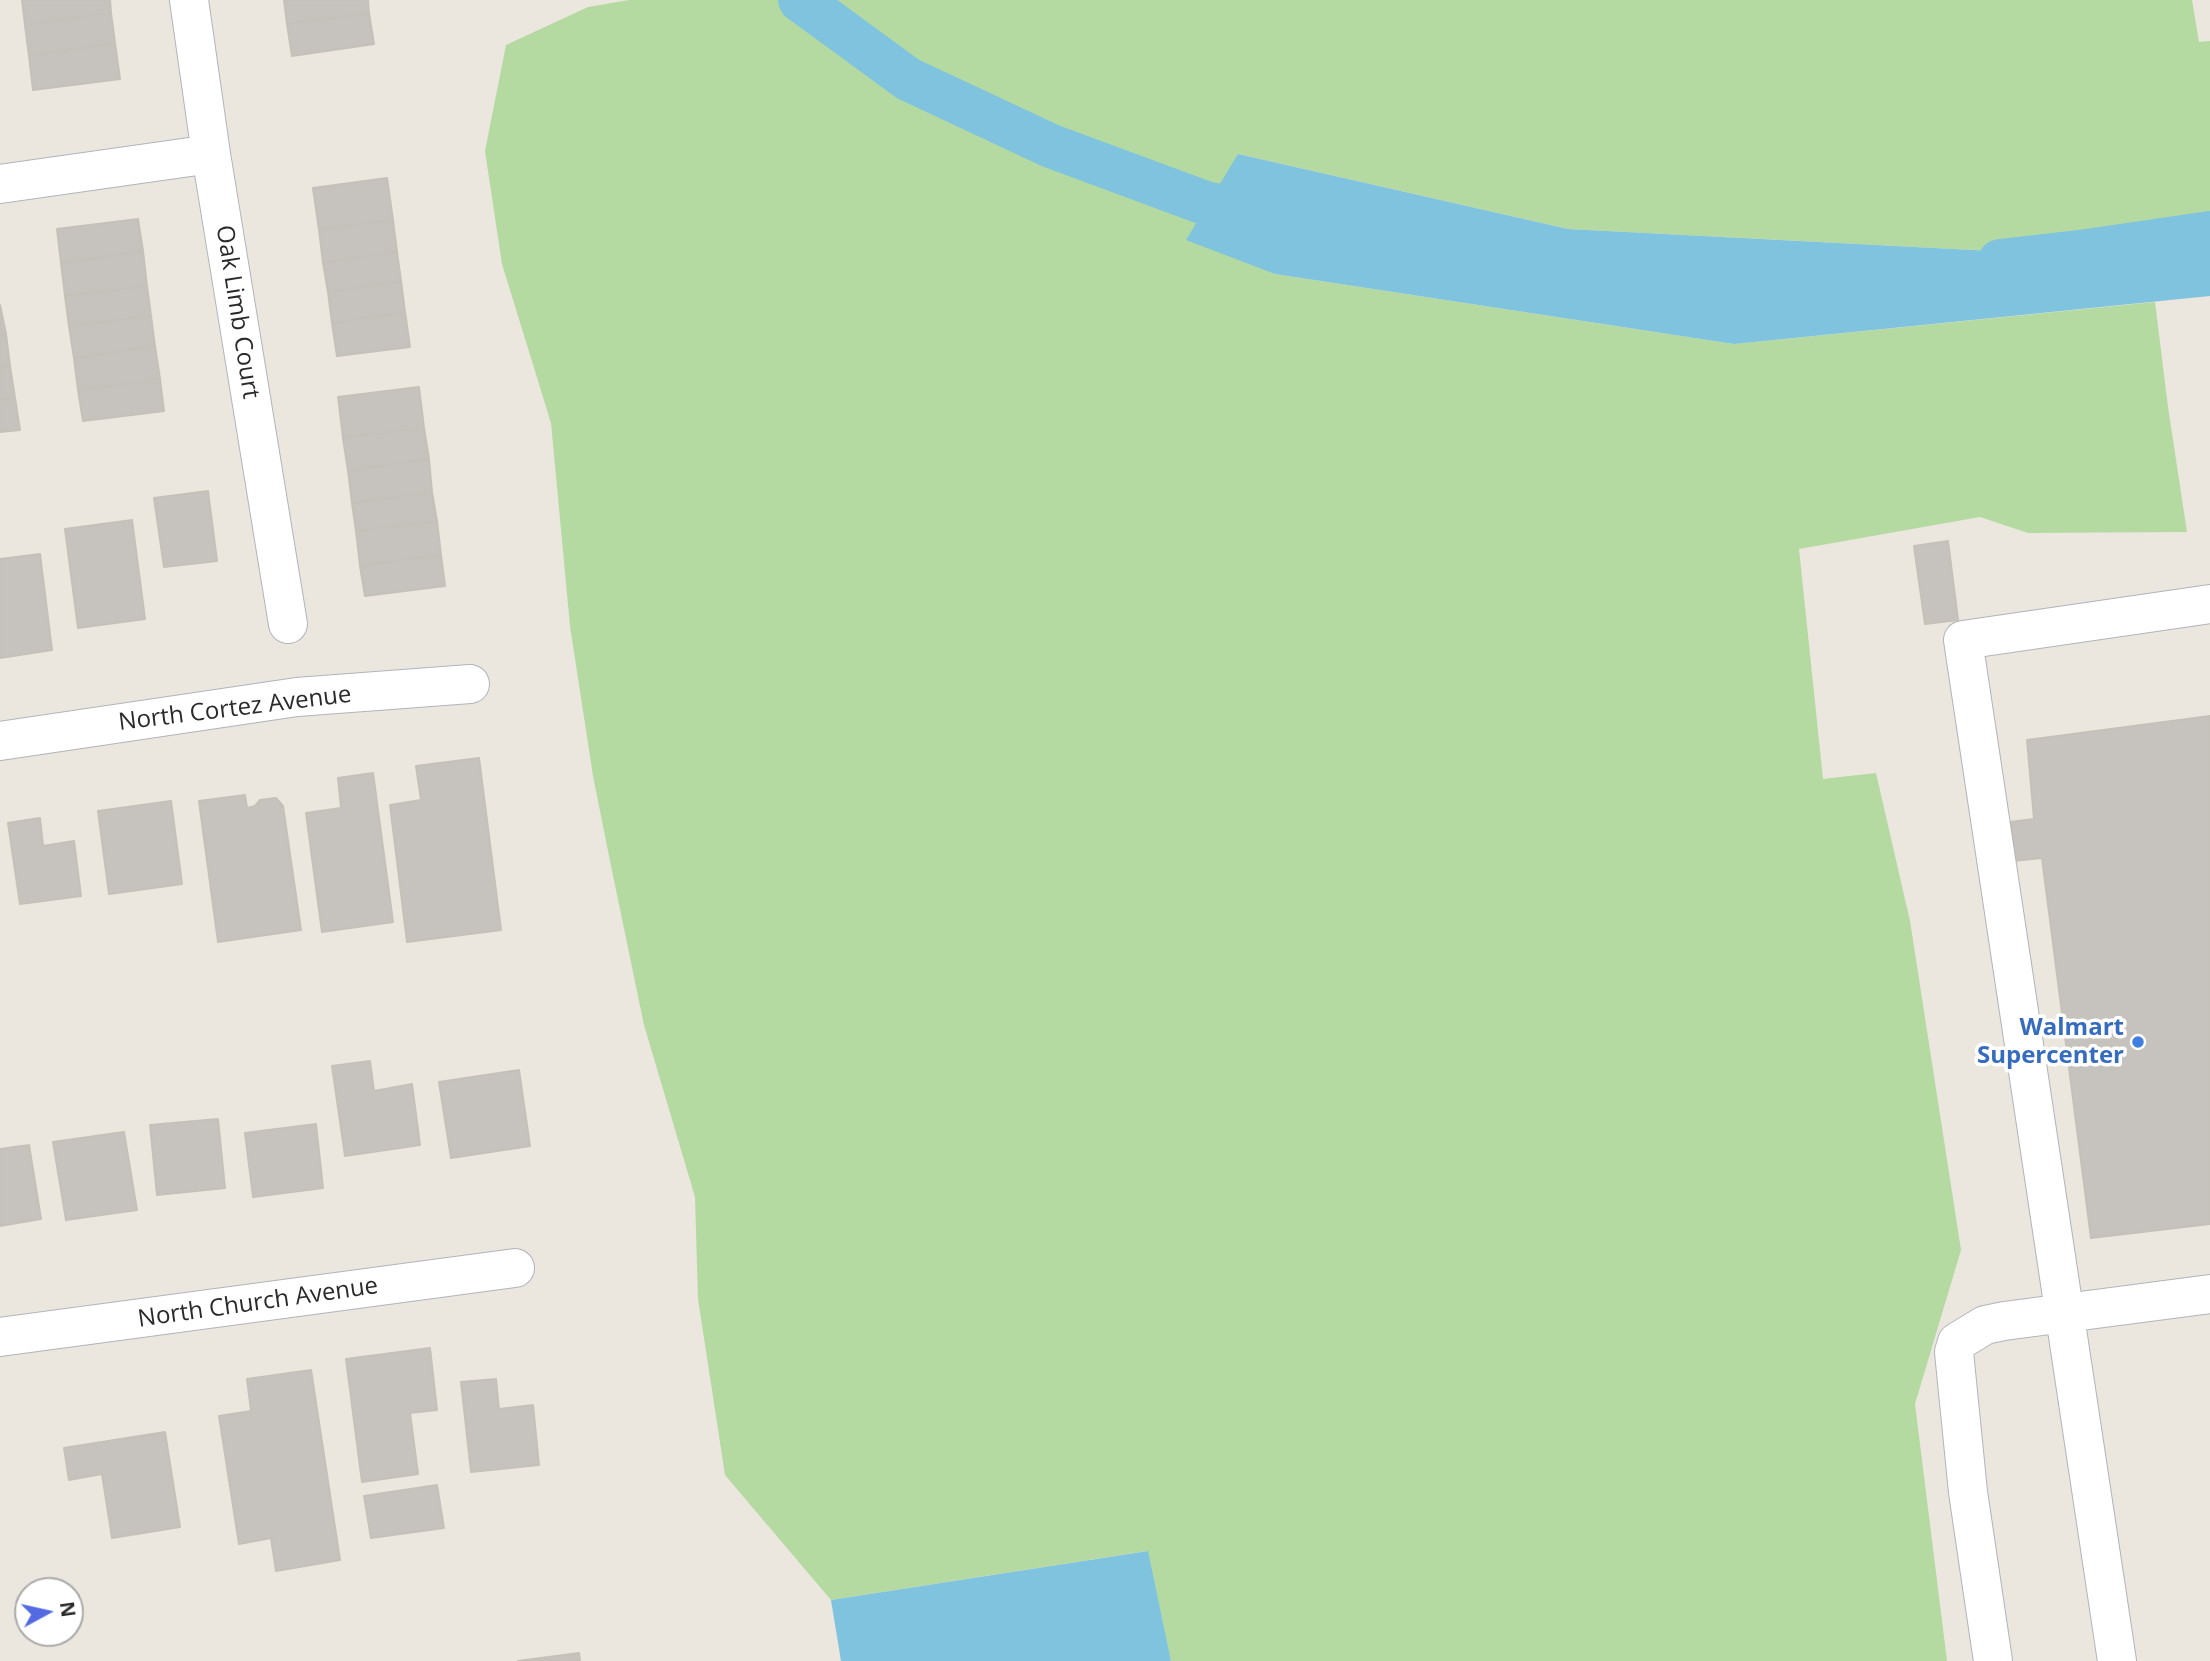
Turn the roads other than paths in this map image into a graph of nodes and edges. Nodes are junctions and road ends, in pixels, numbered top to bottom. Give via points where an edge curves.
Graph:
1 (189, 0) edge
2 (211, 153) junction
3 (0, 184) edge
4 (2210, 604) edge
5 (288, 624) dead end
6 (470, 684) dead end
7 (0, 741) edge
8 (515, 1268) dead end
9 (2210, 1294) edge
10 (2065, 1314) junction
11 (0, 1337) edge
12 (1993, 1661) edge
13 (2117, 1661) edge

1 - 2 street, Oak Limb Court
2 - 3 street
2 - 5 street, Oak Limb Court
4 - 10 street via 1963,640
6 - 7 street, North Cortez Avenue via 297,697
8 - 11 street, North Church Avenue
9 - 10 street
10 - 12 street via 1985,1325 1957,1342 1954,1352 1968,1492
10 - 13 street

